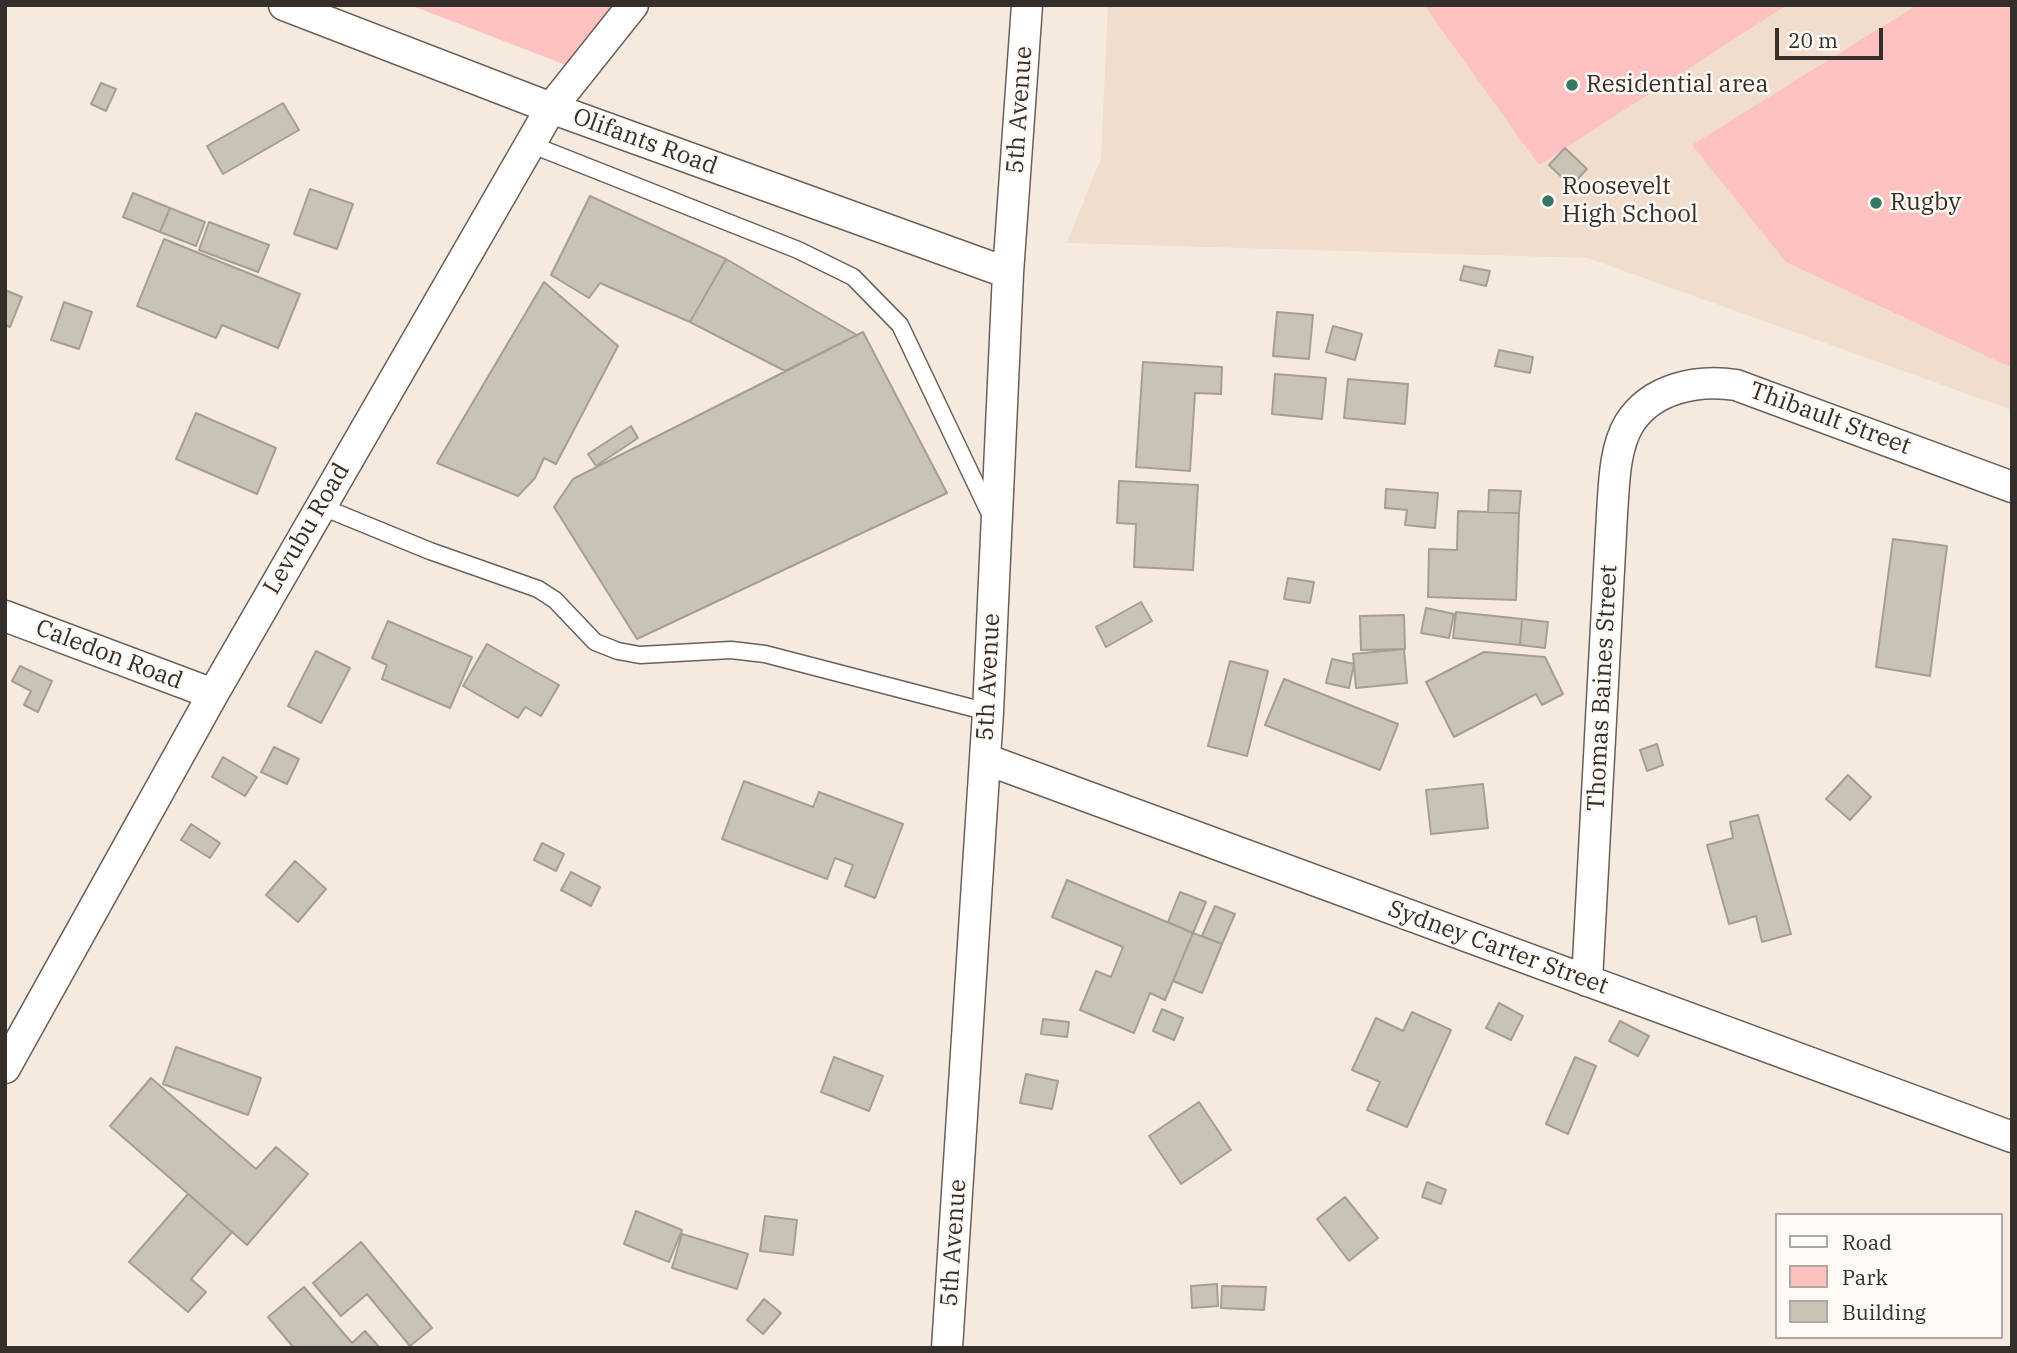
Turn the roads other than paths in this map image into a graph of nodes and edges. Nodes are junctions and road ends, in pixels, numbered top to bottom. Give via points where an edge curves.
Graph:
1 (284, 5) edge
2 (634, 5) edge
3 (1027, 5) edge
4 (551, 108) junction
5 (530, 144) junction
6 (1008, 273) junction
7 (1647, 405) joint
8 (2012, 487) edge
9 (320, 506) junction
10 (997, 527) junction
11 (5, 616) edge
12 (213, 694) junction
13 (988, 712) junction
14 (985, 759) junction
15 (1587, 981) junction
16 (5, 1068) edge
17 (2012, 1137) edge
18 (947, 1348) edge

1 - 4 street, Olifants Road
2 - 4 street, Levubu Road
3 - 6 street, 5th Avenue
4 - 5 street, Levubu Road
4 - 6 street, Olifants Road
5 - 9 street, Levubu Road
5 - 10 lane via 798,250 853,277 900,325
6 - 10 street, 5th Avenue
7 - 8 street, Thibault Street via 1689,385 1736,385
7 - 15 street, Thomas Baines Street via 1630,423 1616,473
9 - 12 street, Levubu Road
9 - 13 lane via 538,589 555,600 595,642 618,651 765,654
10 - 13 street, 5th Avenue
11 - 12 street, Caledon Road
12 - 16 street, Levubu Road
13 - 14 street, 5th Avenue
14 - 15 street, Sydney Carter Street
14 - 18 street, 5th Avenue
15 - 17 street, Sydney Carter Street

